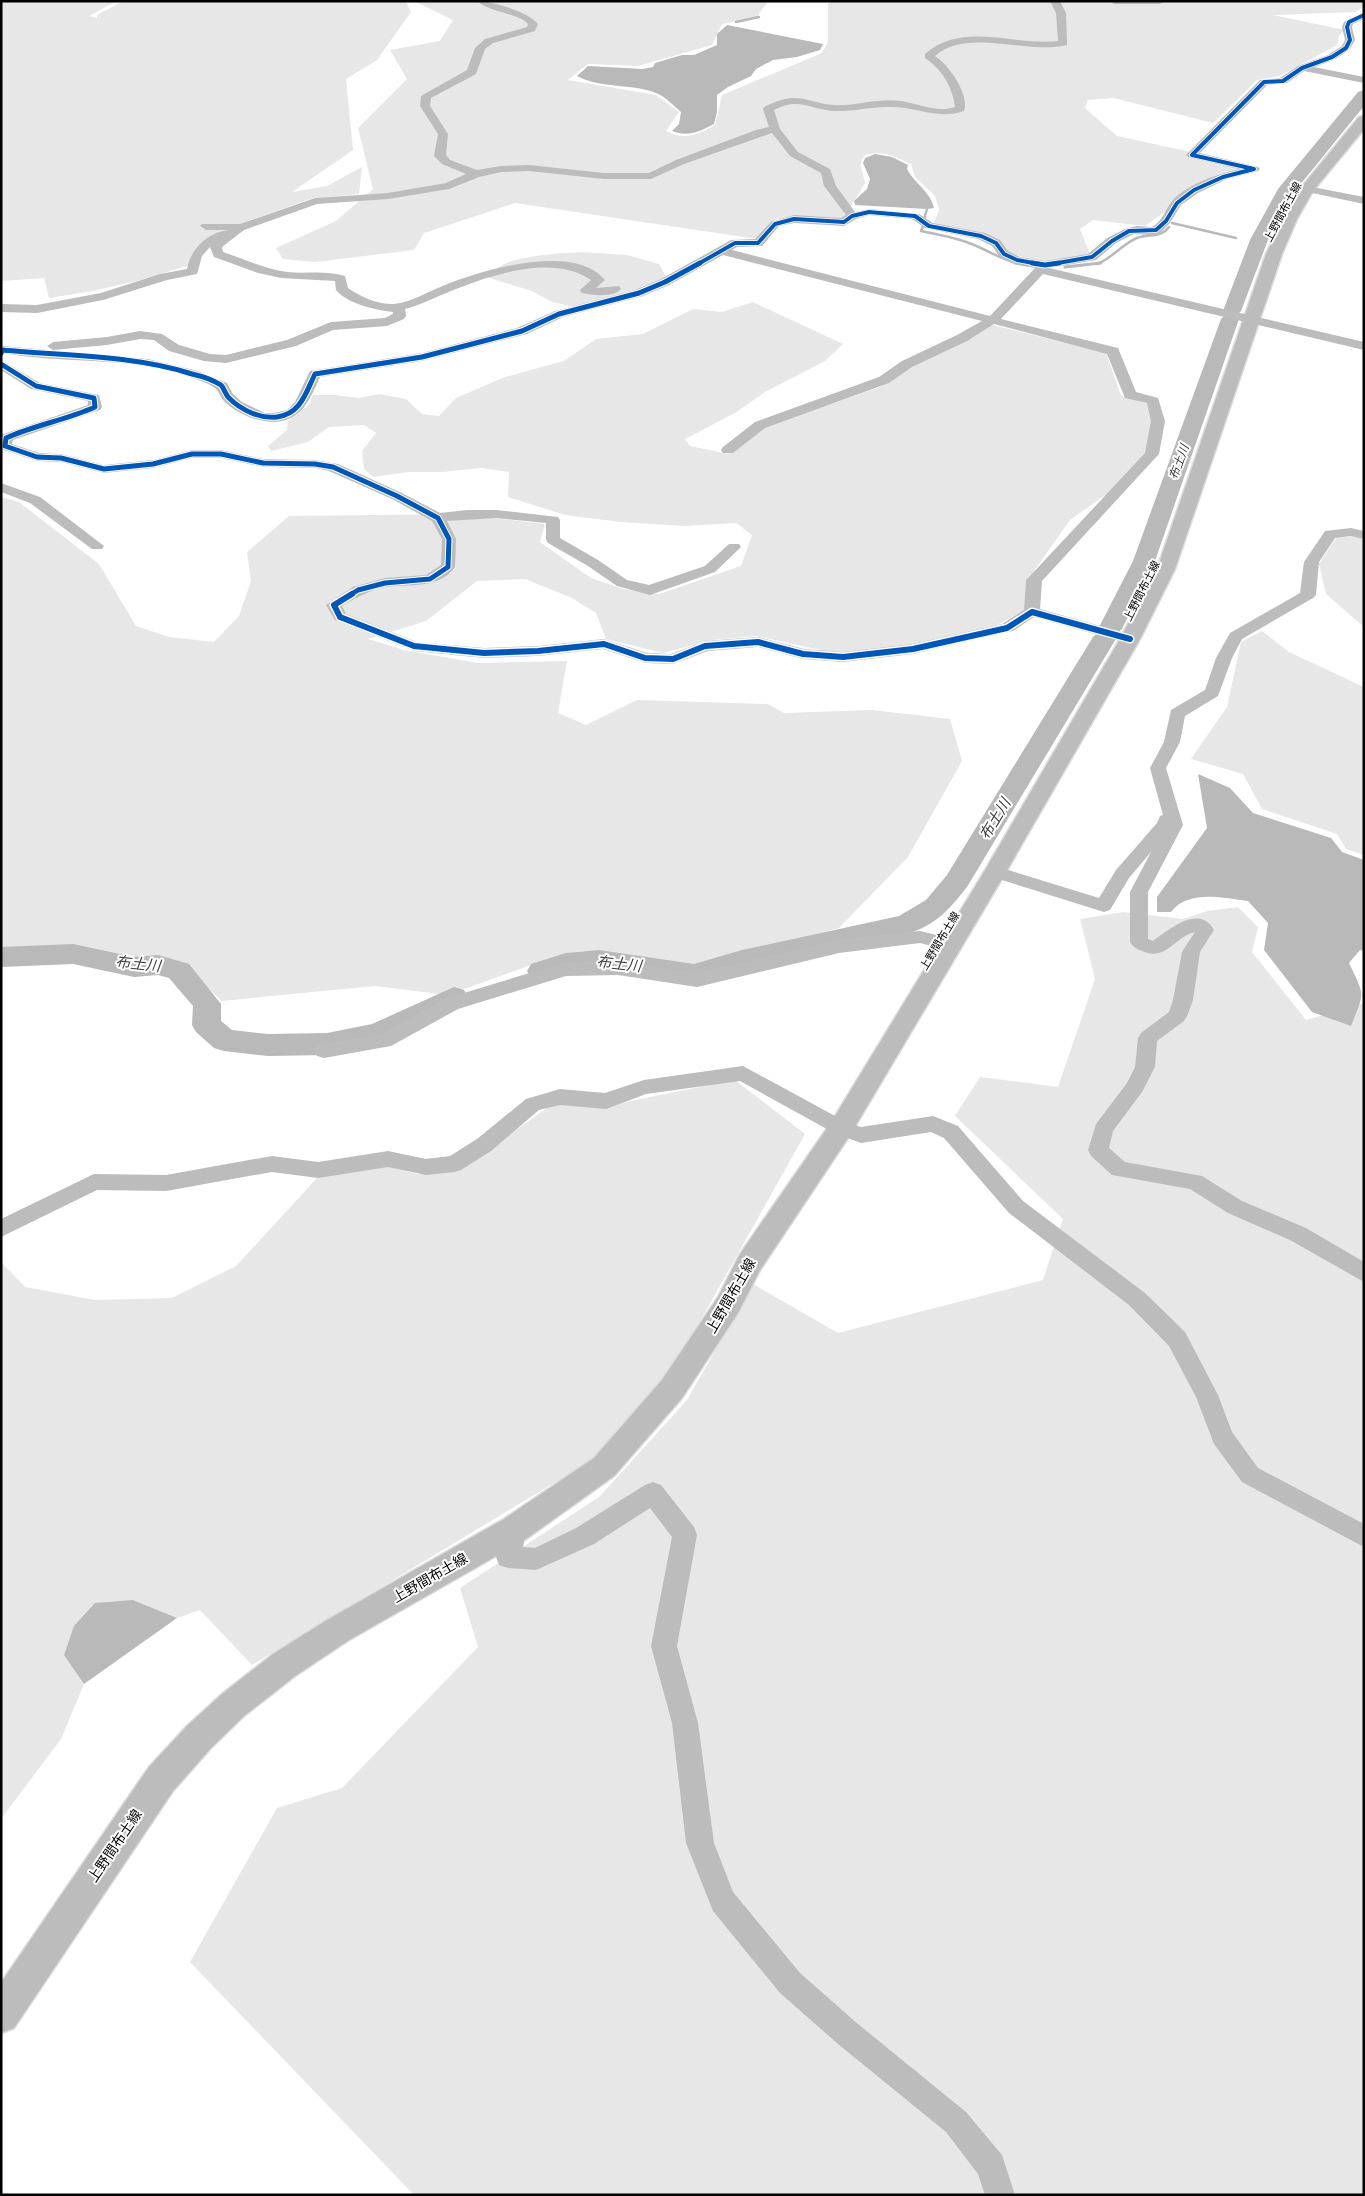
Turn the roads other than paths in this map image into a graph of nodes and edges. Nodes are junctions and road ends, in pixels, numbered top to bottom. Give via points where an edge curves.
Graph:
1 (482, 1) edge
2 (1054, 1) edge
3 (1114, 1) edge
4 (1160, 1) edge
5 (1364, 15) edge
6 (1302, 68) junction
7 (1364, 80) edge
8 (1364, 120) edge
9 (775, 129) junction
10 (476, 174) junction
11 (1307, 189) junction
12 (1364, 201) edge
13 (852, 216) junction
14 (206, 226) dead end
15 (240, 228) junction
16 (722, 251) junction
17 (693, 267) junction
18 (1044, 268) junction
19 (2, 308) edge
20 (398, 308) junction
21 (1252, 318) junction
22 (993, 320) junction
23 (1364, 346) edge
24 (2, 356) edge
25 (728, 450) dead end
26 (1, 487) edge
27 (438, 518) junction
28 (1364, 535) edge
29 (97, 546) dead end
30 (734, 547) dead end
31 (1032, 612) junction
32 (1130, 639) junction
33 (1168, 808) junction
34 (995, 872) junction
35 (951, 945) junction
36 (324, 1051) dead end
37 (841, 1128) junction
38 (1, 1229) edge
39 (1364, 1273) edge
40 (515, 1529) junction
41 (1364, 1536) edge
42 (1, 2015) edge
43 (1000, 2195) edge

1 - 10 street via 528,18 533,24 531,29 489,41 480,48 472,72 426,96 425,106 442,134 440,156 446,162
2 - 9 street via 1061,13 1063,43 1038,46 977,39 934,48 929,56 938,62 959,93 960,109 952,113 902,104 840,108 789,100 768,109
3 - 4 street
5 - 6 street via 1349,22 1350,40 1346,48
6 - 7 street
6 - 18 street via 1283,81 1264,82 1192,155 1254,169 1230,174 1189,193 1176,205 1164,224 1154,231 1133,230 1098,249 1092,257
8 - 11 main road, 上野間布土線
9 - 10 street via 680,162 651,176 604,176 529,168
9 - 13 street via 794,154 826,171 830,186
10 - 15 street via 449,186 388,196 315,200
11 - 12 street
11 - 21 main road, 上野間布土線 via 1274,254
13 - 16 street via 844,222 794,219 775,224 758,243 735,243
13 - 18 street via 869,212 915,216 929,226 981,236 996,243 1004,254
14 - 15 street
15 - 19 street via 204,245 194,257 193,271 103,296 37,309
15 - 20 street via 216,246 218,254 290,276 328,274 341,279 342,290 352,298
16 - 17 street
16 - 22 street
17 - 20 street via 623,288 594,292 586,290 599,280 583,270 551,265 524,267 492,272
17 - 24 street via 639,292 559,314 522,331 422,357 315,374 299,407 282,418 267,418 243,408 229,399 222,386 192,374 148,363
18 - 21 street via 1218,313
18 - 22 street
20 - 24 street via 400,316 387,322 331,326 291,343 226,359 209,358 174,348 157,337 140,335 69,345 14,346
21 - 23 street
21 - 32 main road, 上野間布土線 via 1166,570
22 - 25 street via 907,364 884,380 760,425
22 - 31 street via 1113,351 1130,394 1153,401 1158,421 1152,454 1034,580
24 - 27 street via 36,386 94,398 95,407 82,414 19,431 6,438 5,446 38,457 61,458 104,469 153,464 192,454 221,454 263,463 315,464 332,467
26 - 29 street via 35,500
27 - 30 street via 464,513 553,520 553,540 622,583 650,590 710,569
27 - 31 street via 449,539 448,567 430,579 385,583 358,590 334,605 340,617 414,646 484,653 604,644 645,658 673,659 705,646 758,642 803,654 843,657 913,649 1006,628
28 - 33 street via 1351,532 1330,534 1309,564 1308,595 1236,636 1224,658 1212,693 1177,714 1172,742 1158,768
31 - 32 street
32 - 34 main road, 上野間布土線
33 - 34 street via 1165,825 1122,874 1104,906
33 - 39 street via 1174,824 1139,892 1139,942 1154,949 1184,928 1199,924 1205,930 1191,952 1177,1016 1148,1038 1145,1067 1103,1129 1098,1150 1119,1169 1195,1182 1235,1207 1298,1234
34 - 35 main road, 上野間布土線
35 - 36 street via 920,936 838,946 697,980 618,968 566,968 451,1004 384,1041
35 - 37 main road, 上野間布土線
37 - 38 street via 743,1073 644,1087 606,1101 560,1097 533,1104 484,1145 454,1164 426,1167 388,1159 318,1170 272,1164 166,1183 94,1182
37 - 40 main road, 上野間布土線 via 750,1262 728,1305 672,1390 604,1467
37 - 41 street via 861,1135 933,1124 951,1132 1016,1207 1137,1298 1177,1339 1207,1395 1222,1437 1250,1475
40 - 42 main road, 上野間布土線 via 338,1630 284,1665 199,1737 161,1779
40 - 43 street via 508,1557 536,1559 585,1536 653,1493 685,1535 664,1646 685,1723 700,1843 723,1901 790,1983 956,2122 991,2166

